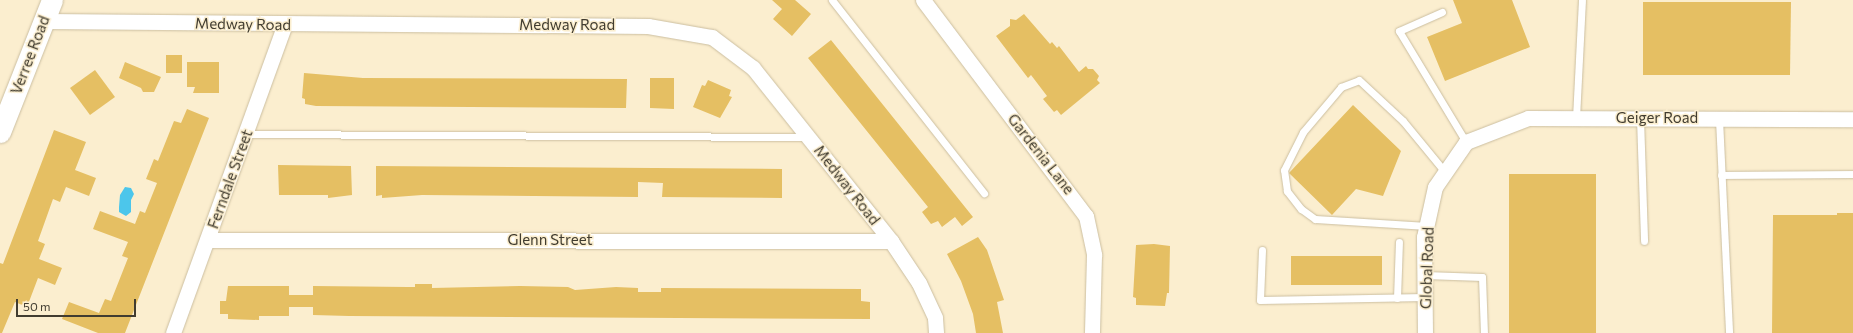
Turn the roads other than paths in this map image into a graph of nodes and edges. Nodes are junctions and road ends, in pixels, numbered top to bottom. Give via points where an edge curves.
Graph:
1 (52, 0) edge
2 (832, 0) edge
3 (923, 0) edge
4 (1582, 0) edge
5 (1442, 12) dead end
6 (44, 21) junction
7 (285, 24) junction
8 (1576, 118) junction
9 (1640, 118) junction
10 (1719, 118) junction
11 (1853, 119) edge
12 (0, 132) edge
13 (246, 134) junction
14 (808, 137) junction
15 (1466, 142) junction
16 (1445, 172) junction
17 (1853, 174) edge
18 (1721, 175) junction
19 (984, 193) dead end
20 (1427, 226) junction
21 (208, 240) junction
22 (891, 241) junction
23 (1644, 241) dead end
24 (1399, 242) dead end
25 (1262, 250) dead end
26 (1425, 275) junction
27 (1425, 297) junction
28 (1397, 298) junction
29 (173, 333) edge
30 (936, 333) edge
31 (1092, 333) edge
32 (1425, 333) edge
33 (1484, 333) edge
34 (1729, 333) edge

1 - 6 main road, Verree Road
2 - 19 lane
3 - 31 street, Gardenia Lane via 1086,216 1094,255
4 - 8 lane
5 - 15 lane via 1399,32
6 - 7 street, Medway Road
6 - 12 main road, Verree Road
7 - 13 street, Ferndale Street
7 - 14 street, Medway Road via 648,26 712,37 753,68
8 - 9 street, Geiger Road
8 - 15 street, Geiger Road via 1528,118
9 - 10 street, Geiger Road
9 - 23 lane
10 - 11 street, Geiger Road
10 - 18 lane
13 - 14 lane
13 - 21 street, Ferndale Street
14 - 22 street, Medway Road
15 - 16 street, Global Road
16 - 20 street, Global Road via 1435,187
16 - 20 lane via 1403,121 1359,80 1341,87 1303,132 1284,170 1287,191 1301,209 1315,219
17 - 18 lane
18 - 34 lane
20 - 26 street, Global Road via 1424,237
21 - 22 street, Glenn Street
21 - 29 street, Ferndale Street
22 - 30 street, Medway Road via 919,283 935,318
24 - 28 lane
25 - 28 lane via 1260,300
26 - 27 street, Global Road
26 - 33 lane via 1482,277
27 - 28 lane
27 - 32 street, Global Road

